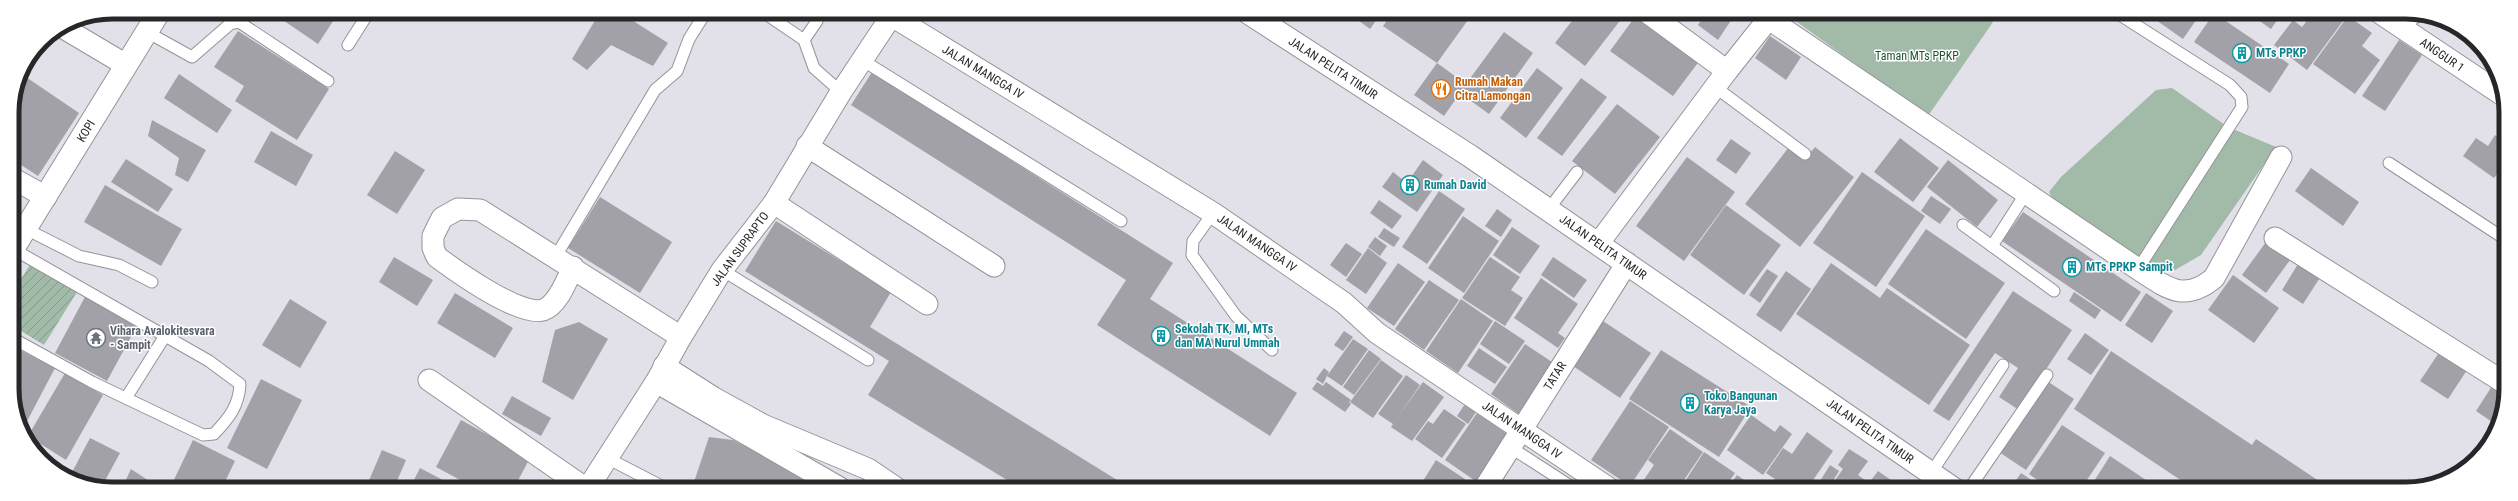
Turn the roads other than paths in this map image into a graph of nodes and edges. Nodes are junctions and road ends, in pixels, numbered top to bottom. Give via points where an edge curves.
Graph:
1 (155, 19) edge
2 (365, 19) edge
3 (702, 19) edge
4 (773, 19) edge
5 (817, 19) edge
6 (890, 19) edge
7 (901, 19) edge
8 (1258, 19) edge
9 (1655, 19) edge
10 (1769, 19) edge
11 (1775, 19) edge
12 (2126, 19) edge
13 (2389, 19) edge
14 (2413, 20) edge
15 (2402, 28) junction
16 (67, 30) edge
17 (147, 32) junction
18 (804, 40) junction
19 (348, 45) dead end
20 (862, 60) junction
21 (126, 65) junction
22 (1721, 79) junction
23 (328, 81) dead end
24 (2496, 91) edge
25 (841, 92) junction
26 (807, 146) junction
27 (1805, 154) dead end
28 (2281, 157) dead end
29 (2389, 163) dead end
30 (1577, 172) dead end
31 (19, 182) edge
32 (2026, 193) junction
33 (46, 197) junction
34 (774, 203) junction
35 (1548, 210) junction
36 (1213, 213) junction
37 (1122, 221) dead end
38 (1963, 226) dead end
39 (26, 229) junction
40 (2499, 236) edge
41 (2275, 238) dead end
42 (19, 240) edge
43 (1598, 244) junction
44 (1992, 246) junction
45 (19, 252) edge
46 (556, 256) junction
47 (1627, 263) junction
48 (994, 266) dead end
49 (573, 267) junction
50 (2138, 269) junction
51 (722, 270) junction
52 (152, 282) dead end
53 (2054, 291) dead end
54 (927, 304) dead end
55 (165, 336) junction
56 (681, 337) junction
57 (19, 342) edge
58 (1272, 350) dead end
59 (868, 360) dead end
60 (2003, 365) dead end
61 (660, 374) junction
62 (2047, 374) dead end
63 (2499, 379) edge
64 (429, 380) dead end
65 (126, 398) junction
66 (1516, 438) junction
67 (609, 459) junction
68 (1932, 473) junction
69 (576, 482) edge
70 (592, 482) edge
71 (653, 482) edge
72 (831, 482) edge
73 (887, 482) edge
74 (1488, 482) edge
75 (1568, 482) edge
76 (1597, 482) edge
77 (1944, 482) edge
78 (1974, 482) edge

1 - 17 street, KOPI
2 - 19 lane
3 - 46 lane via 689,39 677,71 655,90
4 - 18 lane
5 - 18 lane
6 - 20 street, JALAN SUPRAPTO
7 - 36 street, JALAN MANGGA IV
8 - 35 street, JALAN PELITA TIMUR via 1470,156
9 - 22 street
10 - 22 street
11 - 32 street
12 - 50 lane via 2230,85 2242,97 2242,107
13 - 15 street, ANGGUR 1
14 - 15 lane
15 - 24 street, ANGGUR 1
16 - 21 street
17 - 21 street, KOPI
17 - 23 lane via 192,57 230,24 239,22
18 - 25 lane via 814,68
20 - 25 street, JALAN SUPRAPTO
20 - 37 lane
21 - 33 street, KOPI
22 - 27 lane
22 - 43 street
25 - 26 street, JALAN SUPRAPTO
26 - 34 street, JALAN SUPRAPTO
26 - 48 street
28 - 50 street via 2214,278 2202,288 2192,292 2176,291 2164,287
29 - 40 lane
30 - 35 lane
31 - 33 street
32 - 44 lane
32 - 50 street
33 - 39 street, KOPI
34 - 51 street, JALAN SUPRAPTO
34 - 54 street
35 - 43 street, JALAN PELITA TIMUR
36 - 58 lane via 1193,241 1192,254 1236,316
36 - 66 street, JALAN MANGGA IV via 1344,303 1377,333
38 - 44 lane
39 - 42 street, KOPI
39 - 52 lane via 79,256 119,265
41 - 63 street
43 - 47 street, JALAN PELITA TIMUR
44 - 53 lane
45 - 55 lane
46 - 49 street
46 - 49 street via 480,210 458,209 442,218 433,236 433,248 437,257 488,291 530,310 543,310 552,304 566,284
47 - 66 street, TATAR
47 - 68 street, JALAN PELITA TIMUR
49 - 56 street
51 - 56 street, JALAN SUPRAPTO
51 - 59 lane
55 - 65 lane
55 - 65 lane via 209,361 240,384 236,406 214,434 203,435
56 - 61 street, JALAN SUPRAPTO
57 - 65 lane
60 - 68 lane
61 - 67 street, JALAN SUPRAPTO
61 - 72 street
61 - 73 street via 714,398 763,425 868,469
62 - 78 lane
64 - 69 street
66 - 74 street, TATAR
66 - 75 lane
66 - 76 street, JALAN MANGGA IV
67 - 70 street, JALAN SUPRAPTO
67 - 71 lane
68 - 77 street, JALAN PELITA TIMUR

